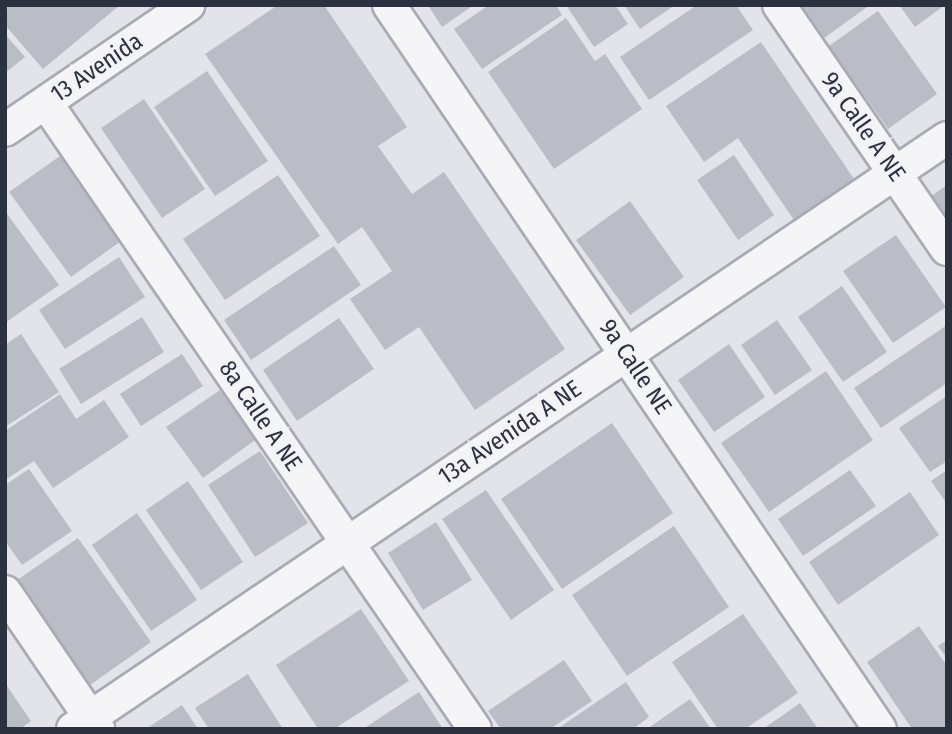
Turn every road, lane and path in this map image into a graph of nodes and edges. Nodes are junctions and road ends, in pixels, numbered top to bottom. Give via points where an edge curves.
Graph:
1 (188, 5) edge
2 (389, 5) edge
3 (779, 5) edge
4 (46, 103) junction
5 (5, 130) edge
6 (947, 138) edge
7 (896, 175) junction
8 (947, 249) edge
9 (627, 355) junction
10 (347, 542) junction
11 (5, 592) edge
12 (87, 725) edge
13 (474, 729) edge
14 (880, 729) edge

1 - 4 street, 13 Avenida
2 - 9 street, 9a Calle NE
3 - 7 street, 9a Calle A NE
4 - 5 street, 13 Avenida
4 - 10 street, 8a Calle A NE
6 - 7 street, 13a Avenida A NE
7 - 8 street, 9a Calle A NE
7 - 9 street, 13a Avenida A NE
9 - 10 street, 13a Avenida A NE
9 - 14 street, 9a Calle NE
10 - 12 street, 13a Avenida A NE
10 - 13 street, 8a Calle A NE
11 - 12 street

